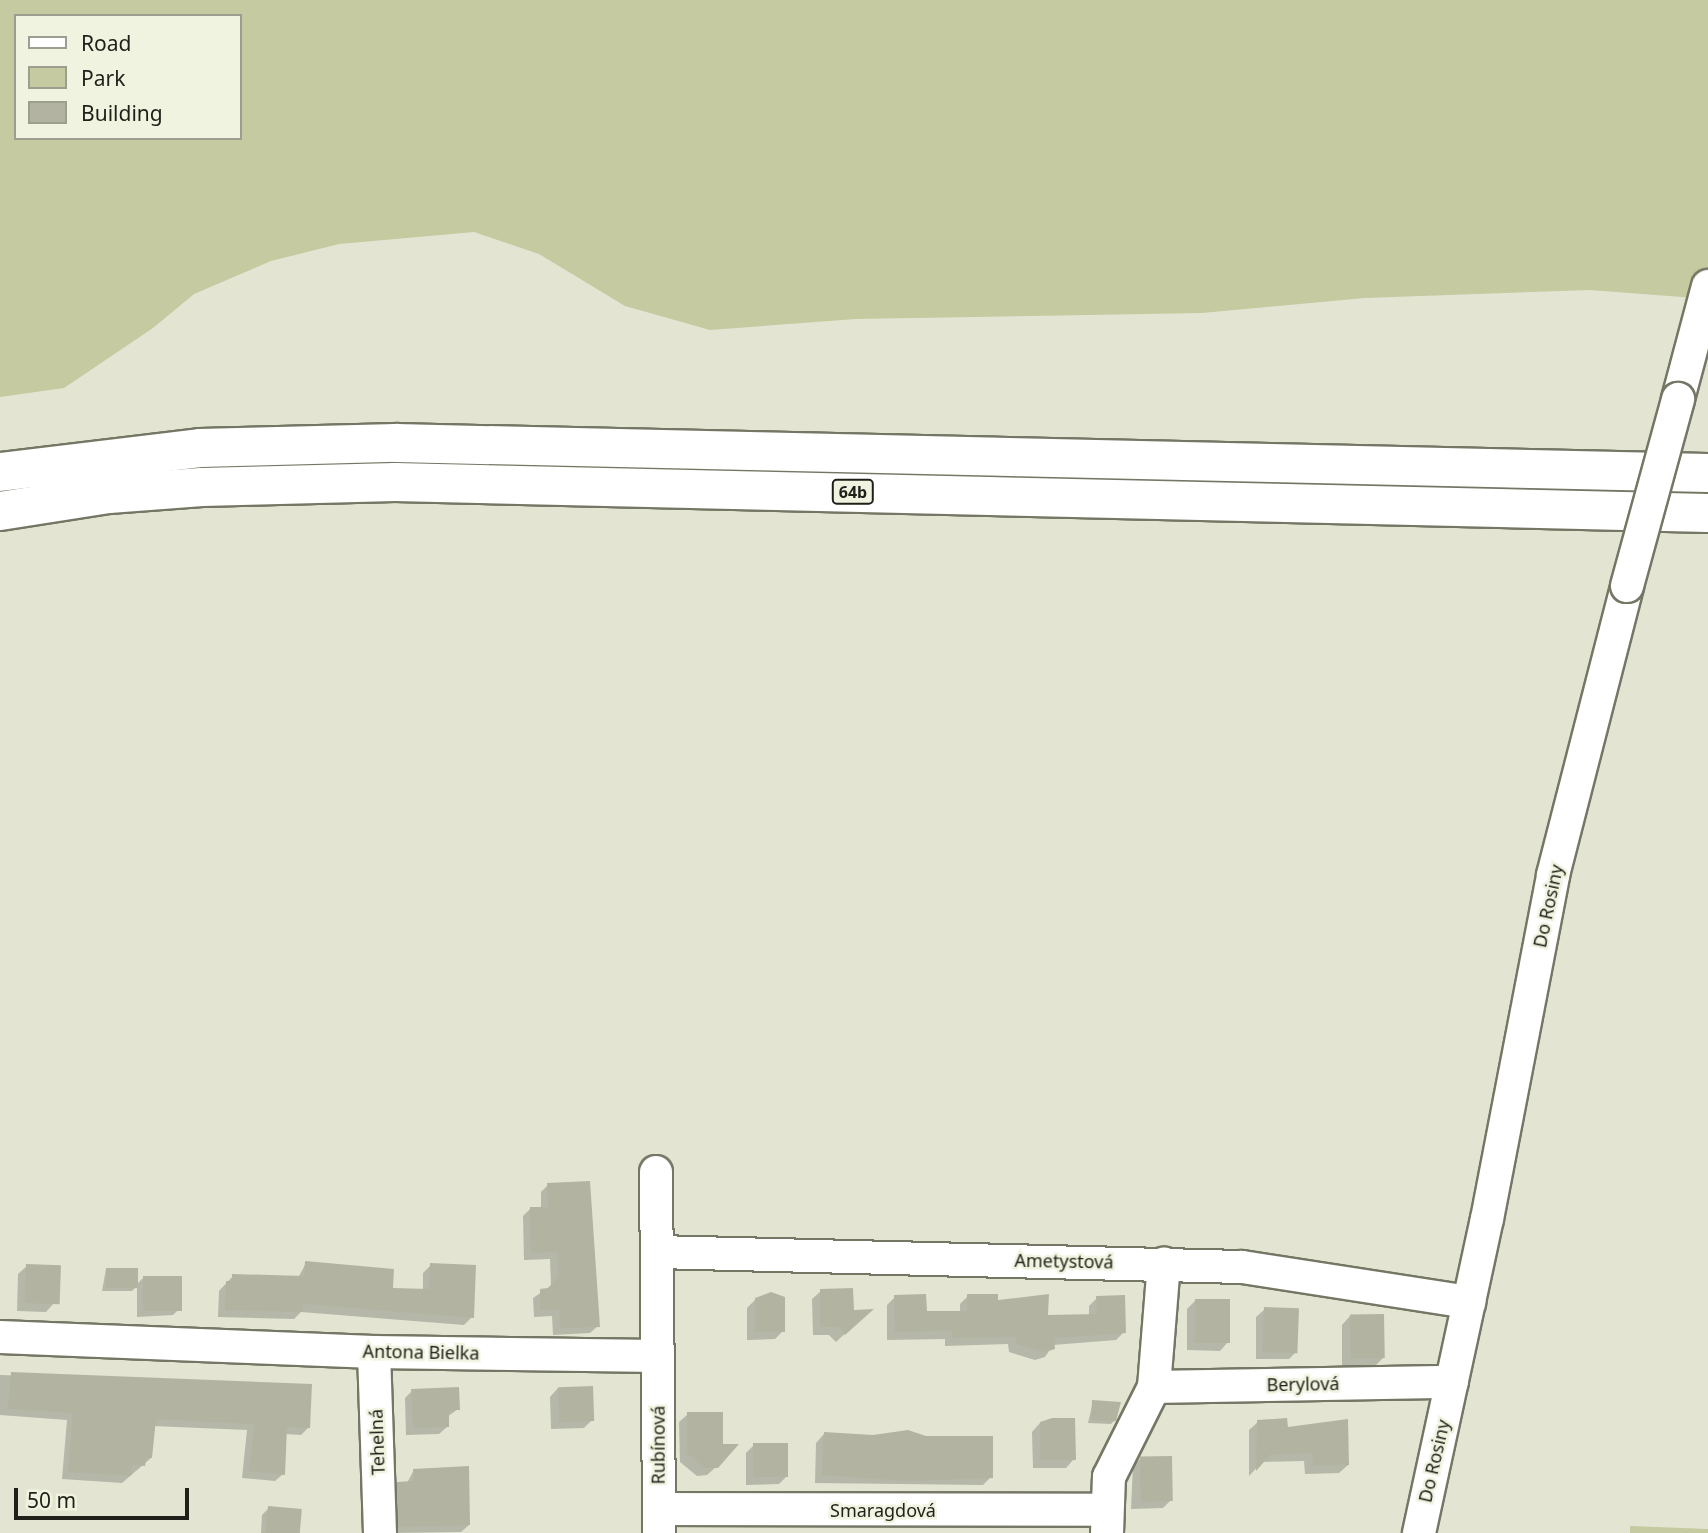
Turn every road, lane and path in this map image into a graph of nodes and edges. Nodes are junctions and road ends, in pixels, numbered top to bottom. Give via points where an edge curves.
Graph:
1 (1708, 286) edge
2 (0, 472) edge
3 (1708, 473) edge
4 (0, 511) edge
5 (1708, 513) edge
6 (656, 1172) dead end
7 (657, 1252) junction
8 (1164, 1263) junction
9 (1469, 1302) junction
10 (0, 1337) edge
11 (374, 1352) junction
12 (658, 1356) junction
13 (1452, 1382) junction
14 (1154, 1387) junction
15 (659, 1521) edge
16 (1107, 1522) edge
17 (380, 1533) edge
18 (1419, 1533) edge

1 - 9 street, Do Rosiny, bridge via 1553,875
2 - 3 highway, 64b via 200,448 396,443
4 - 5 highway, 64b via 109,494 202,487 396,482
6 - 7 street
7 - 8 street, Ametystová
7 - 12 street
8 - 9 street, Ametystová via 1242,1267
8 - 14 street
9 - 13 street, Do Rosiny
10 - 11 street, Antona Bielka
11 - 12 street, Antona Bielka
11 - 17 street, Tehelná
12 - 15 street, Rubínová
13 - 14 street, Berylová
13 - 18 street, Do Rosiny
14 - 16 street via 1109,1476
15 - 16 street, Smaragdová

